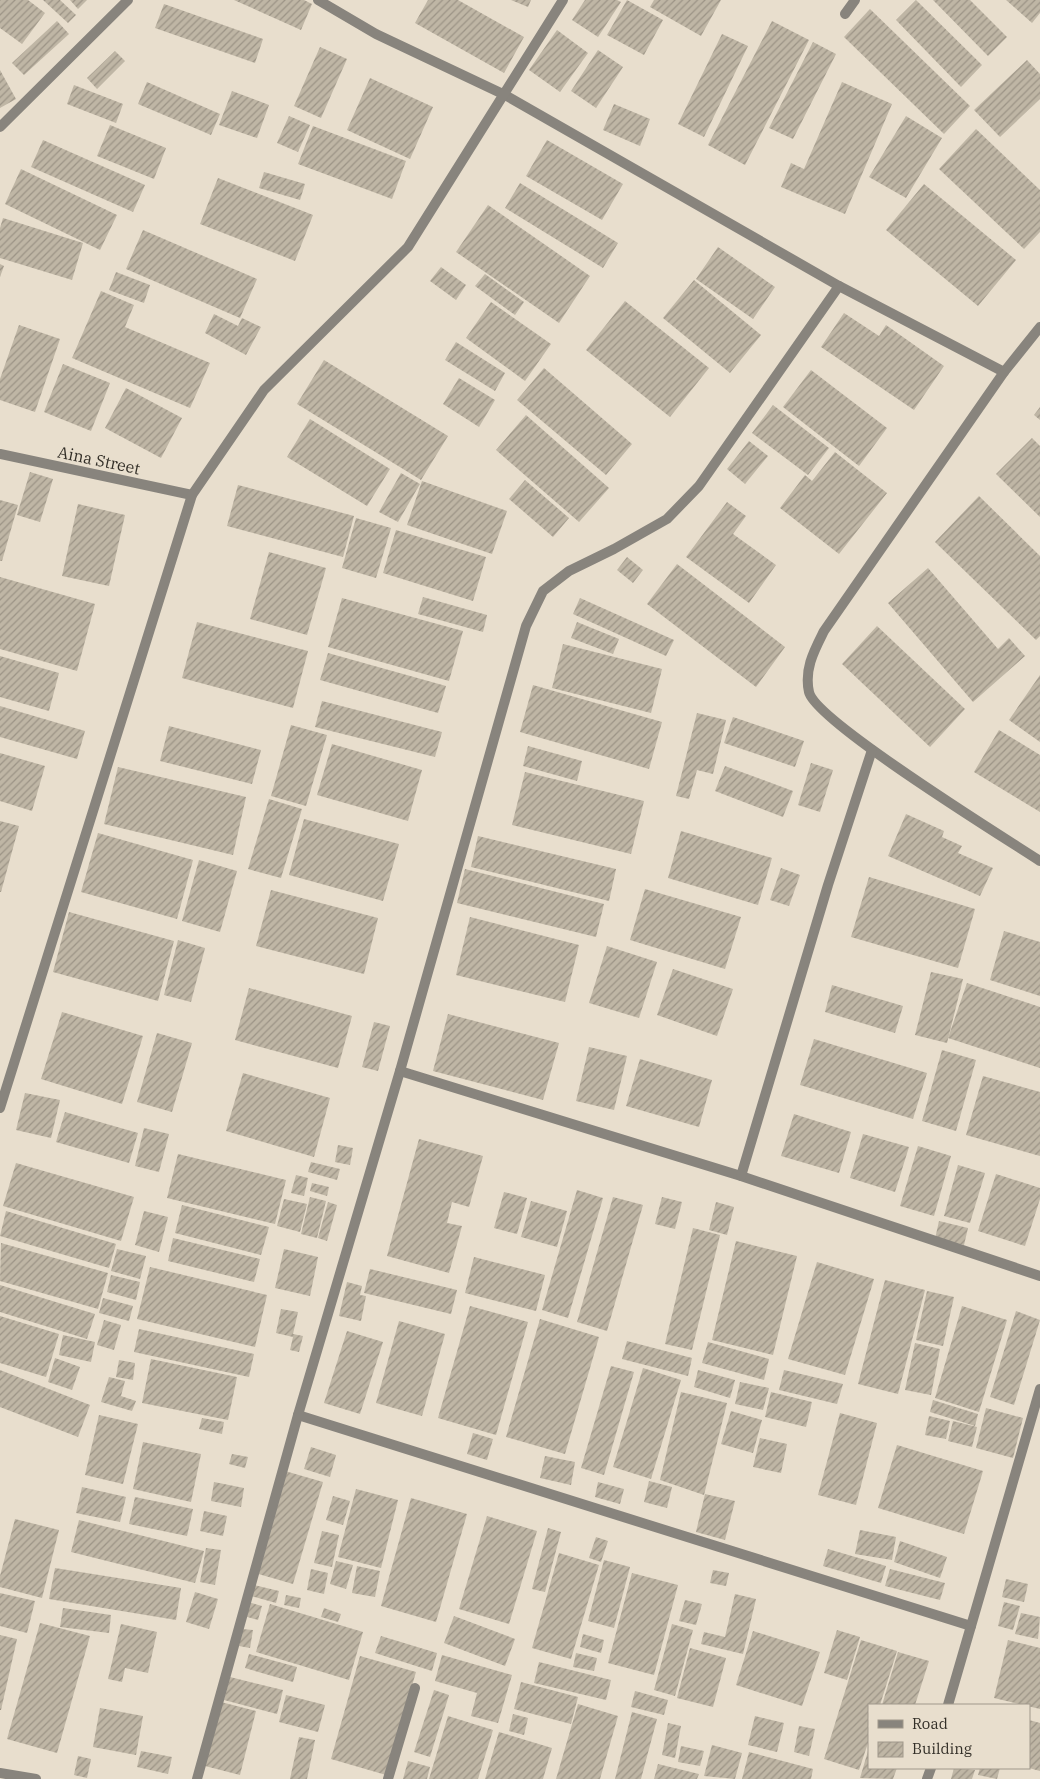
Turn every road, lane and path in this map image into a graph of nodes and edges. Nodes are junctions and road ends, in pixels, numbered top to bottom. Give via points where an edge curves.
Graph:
1 (128, 0) edge
2 (318, 0) edge
3 (563, 0) edge
4 (855, 0) edge
5 (845, 14) dead end
6 (505, 95) junction
7 (0, 127) edge
8 (839, 286) junction
9 (1040, 327) edge
10 (1004, 372) junction
11 (0, 454) edge
12 (192, 495) junction
13 (872, 750) junction
14 (1040, 860) edge
15 (400, 1072) junction
16 (0, 1108) edge
17 (742, 1176) junction
18 (1040, 1276) edge
19 (1040, 1389) edge
20 (298, 1415) junction
21 (971, 1626) junction
22 (414, 1688) dead end
23 (948, 1704) edge
24 (0, 1773) edge
25 (36, 1779) edge
26 (197, 1779) edge
27 (388, 1779) edge

1 - 7 street
2 - 6 street via 376,34
3 - 6 street
4 - 5 street
6 - 8 street
6 - 12 street via 408,247 264,390
8 - 10 street
8 - 15 street via 699,486 667,519 569,571 543,591 526,626
9 - 10 street
10 - 13 street via 824,631 808,663 810,694 829,717
11 - 12 street, Aina Street
12 - 16 street
13 - 14 street
13 - 17 street via 828,885
15 - 17 street
15 - 20 street
17 - 18 street
19 - 21 street
20 - 21 street
20 - 26 street
21 - 23 street
22 - 27 street
24 - 25 street

